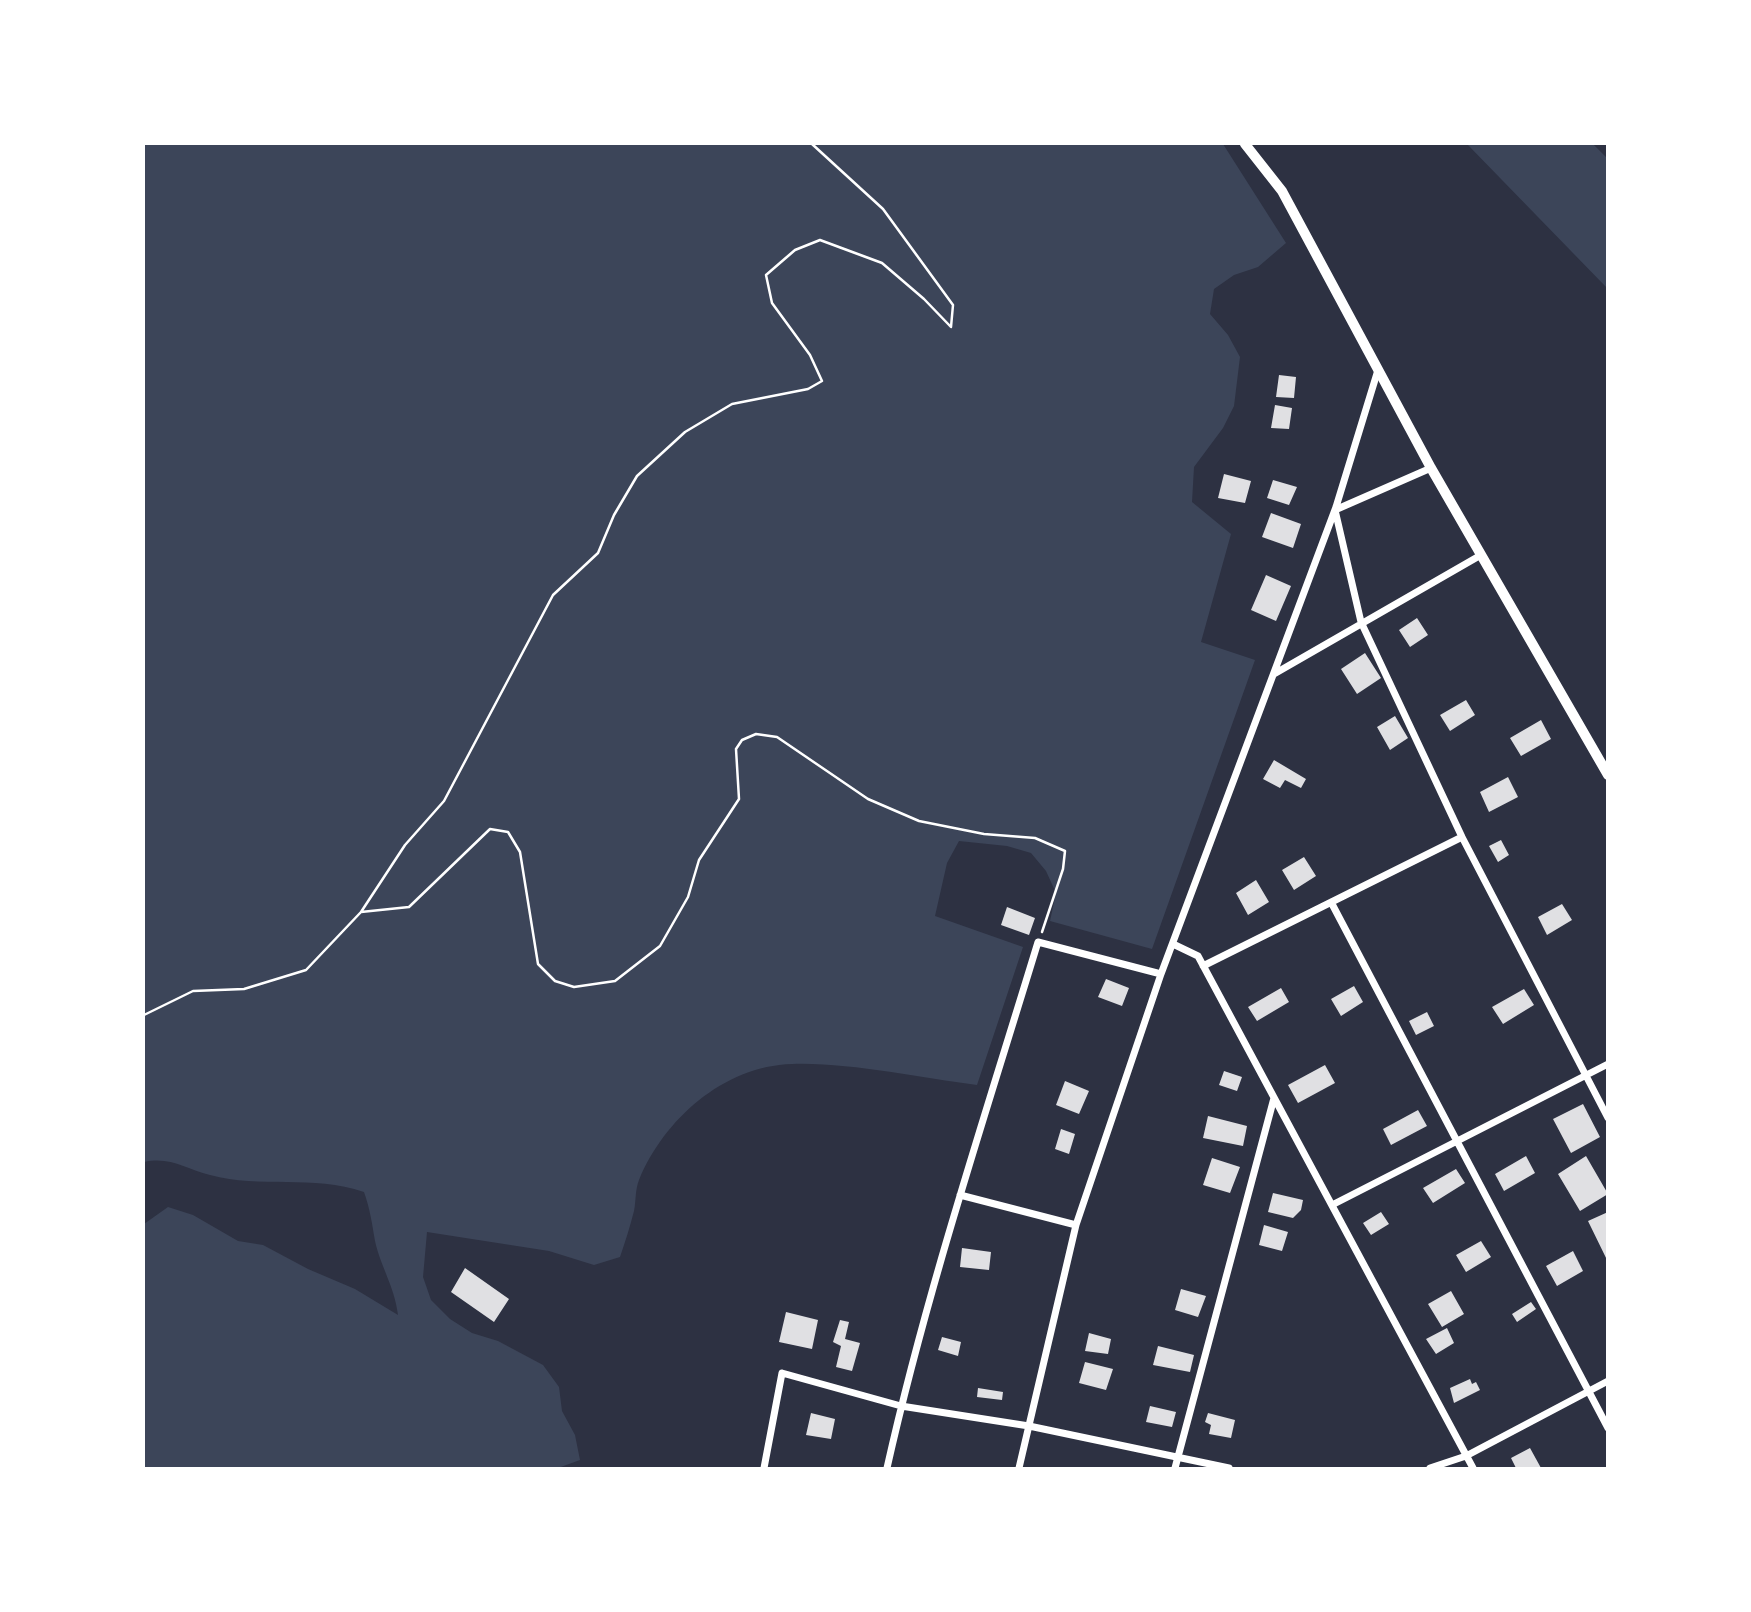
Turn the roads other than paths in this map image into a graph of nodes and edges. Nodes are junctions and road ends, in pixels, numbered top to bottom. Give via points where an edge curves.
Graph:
1 (1245, 144) edge
2 (1378, 370) junction
3 (1432, 468) junction
4 (1335, 510) junction
5 (1481, 555) junction
6 (1361, 622) junction
7 (1274, 674) junction
8 (1608, 775) edge
9 (1462, 837) junction
10 (1331, 902) junction
11 (1172, 944) junction
12 (1203, 965) junction
13 (1161, 974) junction
14 (1608, 1064) edge
15 (1586, 1076) junction
16 (1274, 1098) junction
17 (1608, 1118) edge
18 (1457, 1141) junction
19 (960, 1195) junction
20 (1332, 1205) junction
21 (1076, 1225) junction
22 (1608, 1381) edge
23 (1588, 1392) junction
24 (901, 1406) junction
25 (1029, 1426) junction
26 (1608, 1428) edge
27 (1466, 1456) junction
28 (1178, 1458) junction
29 (764, 1468) edge
30 (887, 1468) edge
31 (1018, 1468) edge
32 (1175, 1468) edge
33 (1229, 1468) edge
34 (1430, 1468) edge
35 (1473, 1468) edge

1 - 2 street via 1282,191
2 - 3 street
2 - 4 street
3 - 4 street
3 - 5 street
4 - 6 street
4 - 7 street
5 - 6 street
5 - 8 street
6 - 7 street
6 - 9 street
7 - 11 street
9 - 10 street
9 - 15 street
10 - 12 street
10 - 18 street
11 - 12 street via 1198,956
11 - 13 street
12 - 16 street
13 - 19 street via 1038,942
13 - 21 street
14 - 15 street
15 - 17 street
15 - 18 street
16 - 20 street
16 - 28 street
18 - 20 street
18 - 23 street
19 - 21 street
19 - 24 street
20 - 27 street
21 - 25 street
22 - 23 street
23 - 26 street
23 - 27 street
24 - 25 street
24 - 29 street via 782,1373
24 - 30 street
25 - 28 street
25 - 31 street
27 - 34 street
27 - 35 street
28 - 32 street
28 - 33 street

